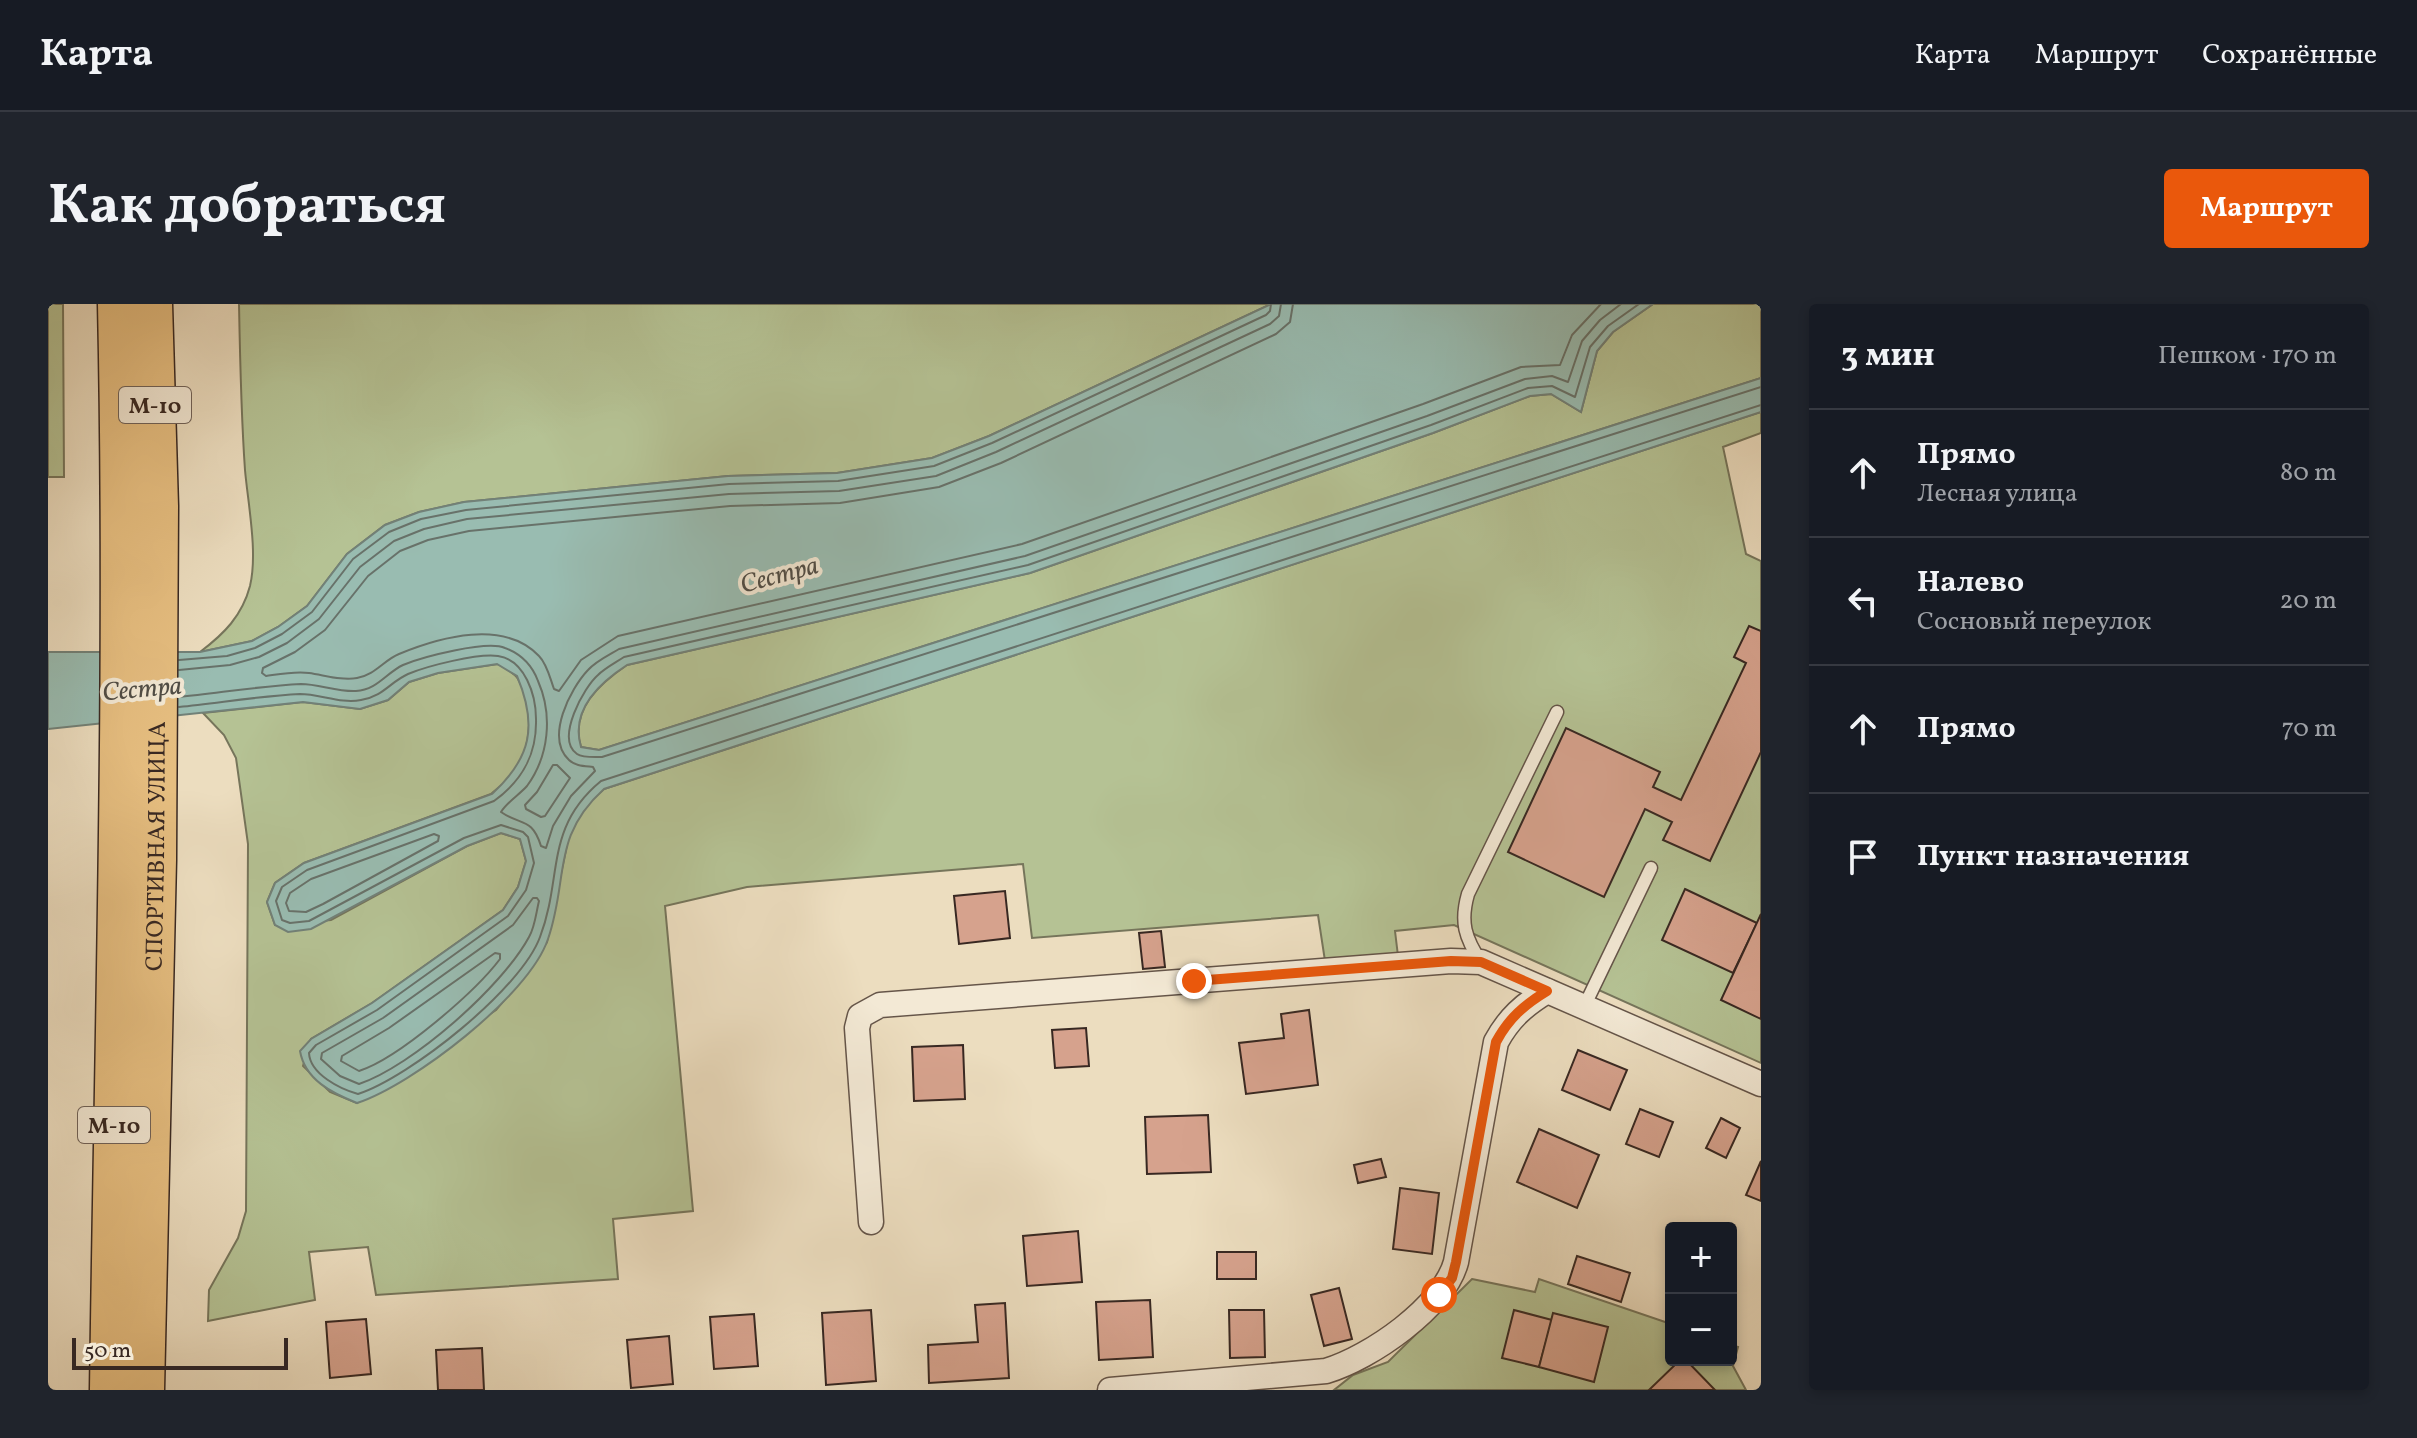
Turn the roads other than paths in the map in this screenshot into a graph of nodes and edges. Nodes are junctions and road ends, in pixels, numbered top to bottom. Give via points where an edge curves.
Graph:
1 (118, 304) edge
2 (152, 304) edge
3 (140, 503) junction
4 (1557, 712) dead end
5 (138, 860) junction
6 (1651, 868) dead end
7 (1481, 962) junction
8 (1547, 991) junction
9 (1584, 1007) junction
10 (1761, 1084) edge
11 (871, 1222) dead end
12 (110, 1390) edge
13 (144, 1390) edge
14 (1110, 1390) edge

1 - 3 highway, СПОРТИВНАЯ УЛИЦА / М-10
2 - 3 highway, СПОРТИВНАЯ УЛИЦА / М-10
3 - 5 highway, СПОРТИВНАЯ УЛИЦА / М-10
4 - 7 lane via 1468,894 1465,931
5 - 12 highway, СПОРТИВНАЯ УЛИЦА / М-10
5 - 13 highway, СПОРТИВНАЯ УЛИЦА / М-10
6 - 9 lane
7 - 8 street
7 - 11 street via 870,1009 860,1016 857,1028
8 - 9 street
8 - 14 street via 1508,1021 1496,1042 1456,1262 1439,1295 1385,1343 1347,1365
9 - 10 street

